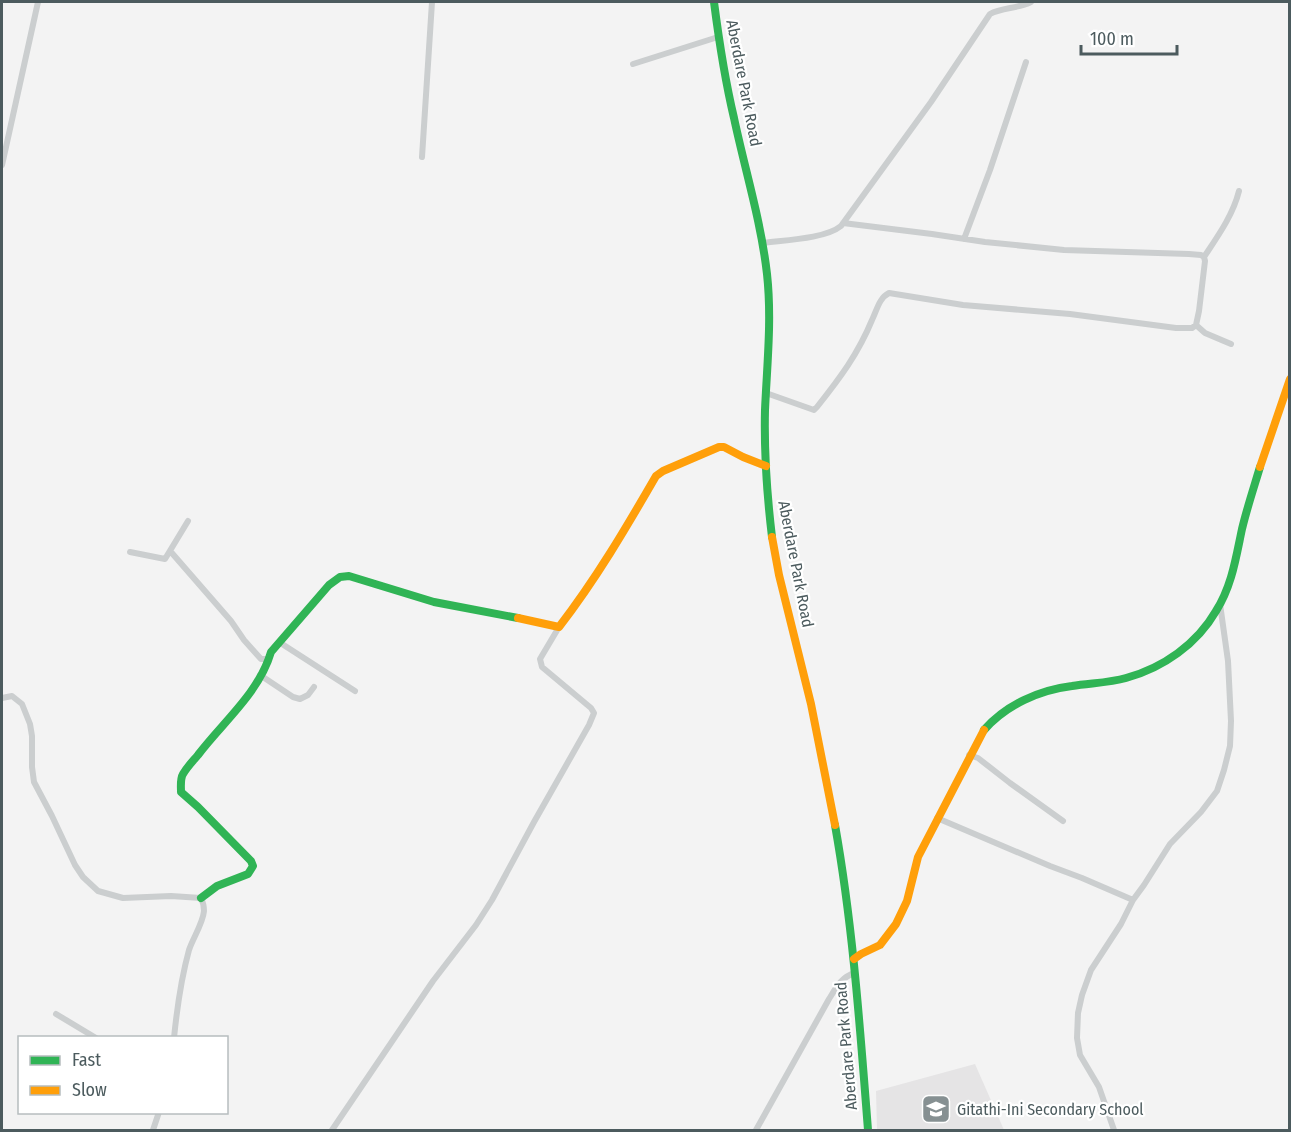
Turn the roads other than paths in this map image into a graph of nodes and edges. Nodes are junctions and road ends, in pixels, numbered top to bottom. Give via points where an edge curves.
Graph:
1 (38, 2) edge
2 (432, 2) edge
3 (714, 2) edge
4 (1030, 2) edge
5 (718, 37) junction
6 (1026, 62) dead end
7 (633, 64) dead end
8 (422, 158) dead end
9 (2, 165) edge
10 (1239, 191) dead end
11 (843, 223) junction
12 (964, 239) junction
13 (762, 243) junction
14 (1204, 257) junction
15 (1196, 325) junction
16 (1231, 344) dead end
17 (1290, 379) edge
18 (766, 393) junction
19 (766, 466) junction
20 (188, 521) dead end
21 (130, 552) dead end
22 (171, 552) junction
23 (1220, 604) junction
24 (560, 627) junction
25 (279, 642) junction
26 (269, 659) junction
27 (260, 675) junction
28 (314, 687) dead end
29 (355, 691) dead end
30 (2, 698) edge
31 (969, 755) junction
32 (937, 818) junction
33 (1063, 821) dead end
34 (201, 898) junction
35 (1133, 900) junction
36 (854, 959) junction
37 (855, 974) junction
38 (56, 1014) dead end
39 (93, 1036) edge
40 (174, 1036) edge
41 (159, 1114) edge
42 (153, 1131) edge
43 (332, 1131) edge
44 (756, 1131) edge
45 (868, 1131) edge
46 (1114, 1131) edge

1 - 9 street
2 - 8 street
3 - 5 street, Aberdare Park Road
4 - 11 street via 990,14
5 - 7 street
5 - 13 street, Aberdare Park Road
6 - 12 street
10 - 14 street
11 - 12 street
11 - 13 street via 824,234
12 - 14 street via 1064,250
13 - 18 street, Aberdare Park Road via 770,315
14 - 15 street
15 - 16 street
15 - 18 street via 1176,328 889,293 880,302 859,350 814,410
17 - 23 street
18 - 19 street, Aberdare Park Road
19 - 24 street via 719,447 656,476
19 - 36 street, Aberdare Park Road via 772,538 811,704
20 - 22 street
21 - 22 street via 165,559
22 - 26 street via 261,659
23 - 31 street via 1202,632 1162,663 1122,679 1054,689 1032,697 997,717
23 - 35 street via 1231,721 1224,770 1217,791 1170,844
24 - 25 street via 434,602 349,576 329,585
24 - 43 street via 540,659 542,667 591,708 594,713 589,725 492,900
25 - 26 street
25 - 29 street
26 - 27 street
27 - 28 street via 300,699
27 - 34 street via 252,691 183,774 181,792 253,866 248,874 217,886
30 - 34 street via 12,696 27,715 34,782 83,877 98,891 123,898
31 - 32 street
31 - 33 street
32 - 35 street
32 - 36 street via 918,857 907,901 896,924 880,945
34 - 40 street via 204,913 184,971
35 - 46 street via 1091,970 1078,1013 1080,1055 1101,1093
36 - 37 street, Aberdare Park Road
37 - 44 street via 846,975 834,990
37 - 45 street, Aberdare Park Road
38 - 39 street
41 - 42 street

